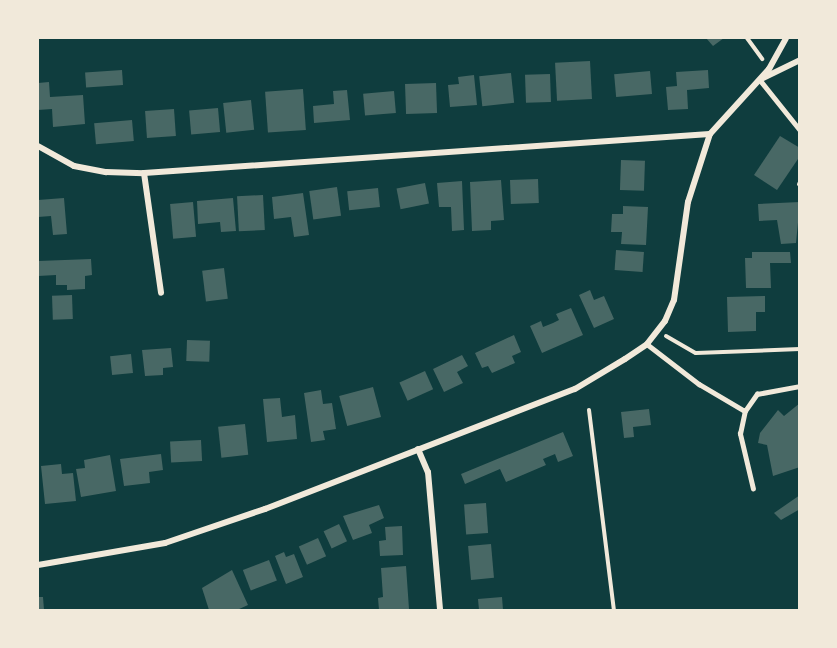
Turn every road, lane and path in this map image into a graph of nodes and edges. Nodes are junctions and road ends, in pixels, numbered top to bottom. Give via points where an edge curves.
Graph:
1 (747, 38) edge
2 (786, 38) edge
3 (800, 60) edge
4 (769, 69) junction
5 (760, 80) junction
6 (800, 130) edge
7 (710, 134) junction
8 (38, 146) edge
9 (144, 173) junction
10 (161, 293) dead end
11 (657, 330) junction
12 (647, 344) junction
13 (800, 349) edge
14 (800, 386) edge
15 (589, 410) dead end
16 (745, 411) junction
17 (418, 449) junction
18 (753, 489) dead end
19 (38, 565) edge
20 (440, 610) edge
21 (614, 610) edge

1 - 4 path
2 - 4 street
3 - 5 street
4 - 5 street
5 - 6 lane
5 - 7 street
7 - 9 street
7 - 11 street via 688,202 674,300
8 - 9 street via 74,166
9 - 10 street
11 - 12 street
11 - 13 path via 696,353
12 - 16 lane via 691,379
12 - 17 street via 575,389
14 - 16 lane via 757,394
15 - 21 path
16 - 18 lane via 740,434
17 - 19 street via 165,543
17 - 20 street via 428,472

